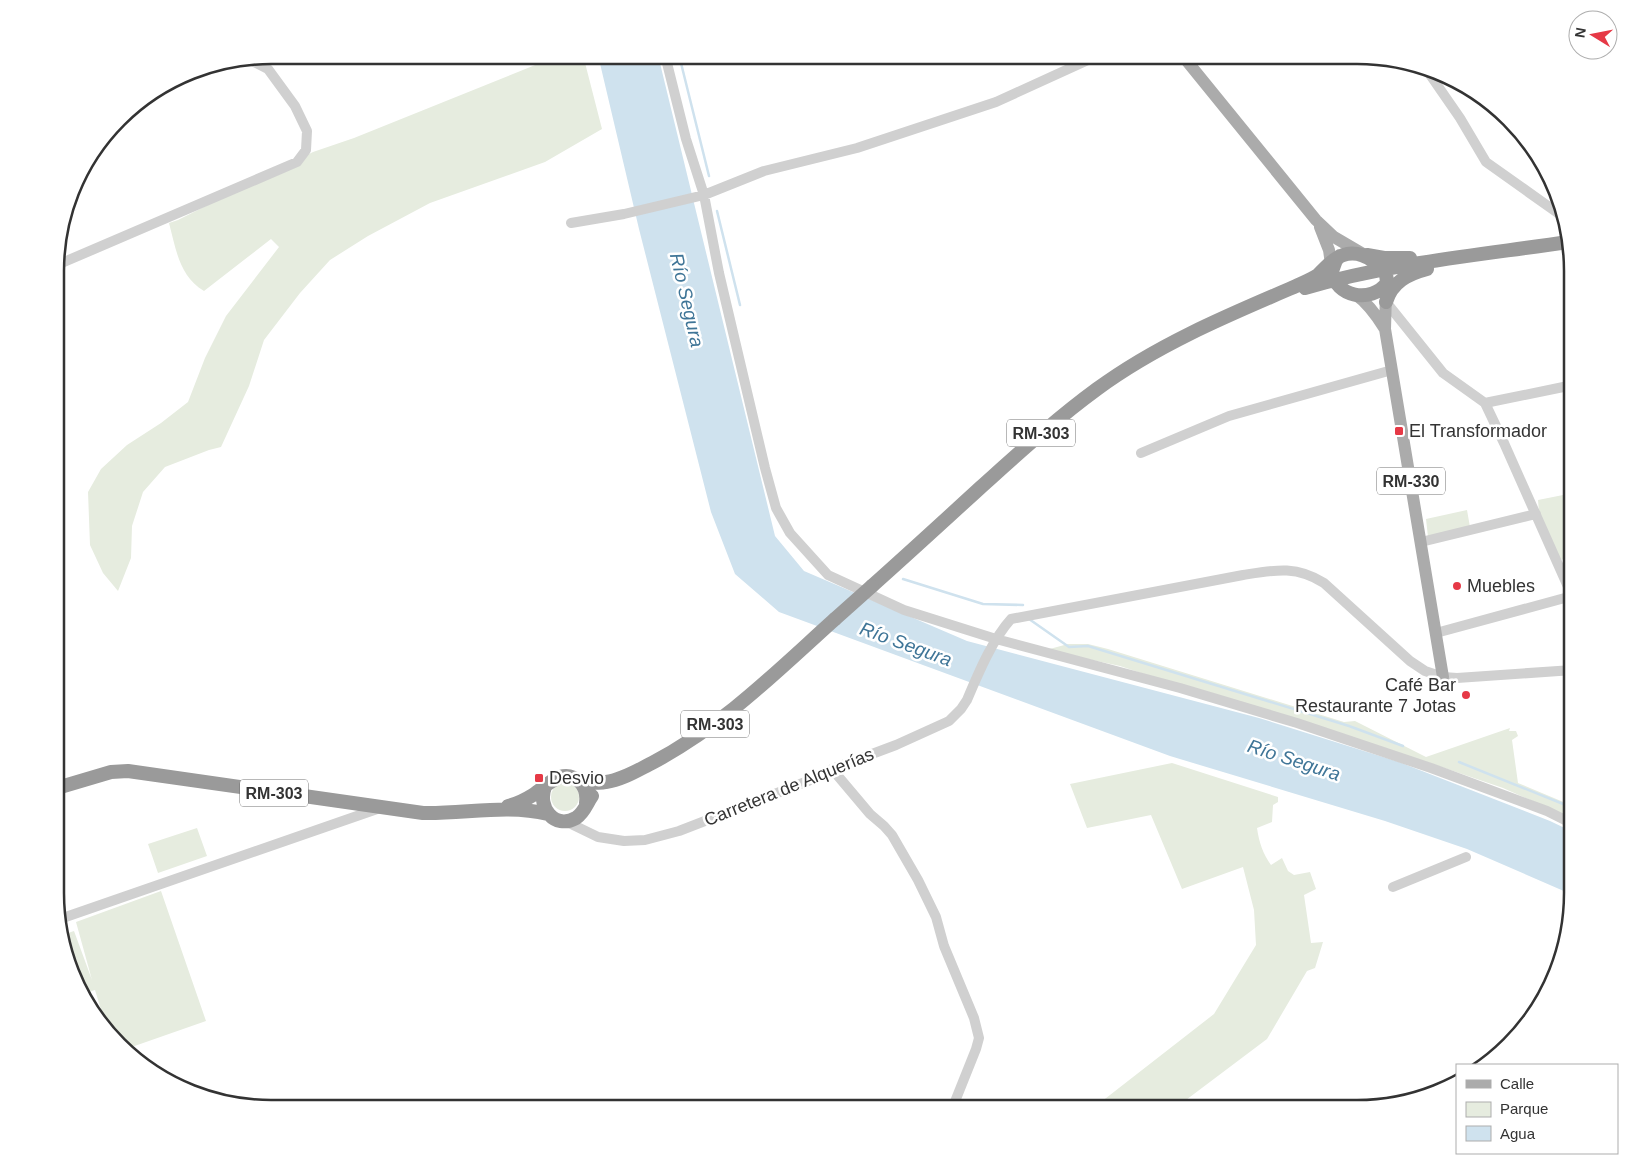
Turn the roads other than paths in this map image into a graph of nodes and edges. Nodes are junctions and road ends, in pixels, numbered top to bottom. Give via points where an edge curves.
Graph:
1 (258, 64) edge
2 (667, 64) edge
3 (1079, 64) edge
4 (1189, 64) edge
5 (1433, 79) edge
6 (704, 195) junction
7 (1555, 211) edge
8 (1316, 220) junction
9 (571, 223) dead end
10 (1562, 243) edge
11 (1362, 254) junction
12 (1486, 254) junction
13 (64, 262) edge
14 (1331, 265) junction
15 (1385, 287) junction
16 (1355, 294) junction
17 (1234, 313) junction
18 (1385, 329) junction
19 (1392, 370) junction
20 (1564, 387) edge
21 (1485, 403) junction
22 (1141, 453) dead end
23 (1536, 514) junction
24 (1421, 542) junction
25 (1564, 579) edge
26 (1564, 599) edge
27 (1436, 633) junction
28 (996, 639) junction
29 (1564, 671) edge
30 (1443, 677) junction
31 (832, 769) junction
32 (580, 781) junction
33 (608, 782) junction
34 (64, 786) edge
35 (545, 787) junction
36 (381, 807) junction
37 (585, 807) junction
38 (492, 810) junction
39 (548, 814) junction
40 (1564, 820) edge
41 (565, 821) junction
42 (589, 833) junction
43 (1466, 857) dead end
44 (1393, 887) dead end
45 (66, 917) edge
46 (956, 1100) edge

1 - 13 street via 268,68 295,106 307,131 306,150 297,162
2 - 6 street
3 - 6 street via 996,102 857,148 764,171
4 - 8 main road
5 - 7 street via 1486,162
6 - 9 street
6 - 28 street via 765,468 776,508 790,533 828,575 904,610
8 - 11 main road via 1334,237
8 - 14 main road via 1325,238
10 - 12 highway
11 - 12 highway via 1405,259
11 - 14 highway via 1350,253
11 - 15 highway
12 - 15 highway
12 - 15 highway via 1423,270
14 - 15 highway
14 - 16 highway via 1341,287
14 - 17 highway via 1310,280
15 - 16 highway
15 - 18 main road
15 - 21 street via 1443,373
16 - 17 highway via 1312,293
16 - 18 main road via 1374,312
17 - 33 highway, RM-303, bridge via 1162,348 1098,388 1050,425 745,700 664,757
18 - 19 main road, RM-330
19 - 22 street via 1228,416
19 - 24 main road, RM-330
20 - 21 street
21 - 23 street
23 - 24 street
23 - 25 street
24 - 27 main road, RM-330
26 - 27 street
27 - 30 main road, RM-330
28 - 30 street, Carretera de Alquerías via 1011,619 1023,616 1278,569 1314,576 1410,661
28 - 31 street, Carretera de Alquerías via 961,710 949,721
28 - 40 street via 1297,723 1431,768
29 - 30 street via 1482,678
31 - 42 street, Carretera de Alquerías via 658,838 624,841
31 - 46 street via 870,814 892,834 936,917 944,946 974,1018 979,1038
32 - 33 highway, RM-303
32 - 35 highway, RM-303 via 562,776
32 - 37 highway via 586,792
33 - 37 highway, RM-303
34 - 36 highway, RM-303 via 111,772 128,771
35 - 38 highway, RM-303 via 515,805
35 - 39 highway via 542,801
36 - 38 highway, RM-303 via 423,813
36 - 45 street
37 - 41 highway, RM-303 via 576,818
37 - 42 street
38 - 39 highway, RM-303 via 516,809
39 - 41 highway, RM-303
41 - 42 street, Carretera de Alquerías
43 - 44 street

